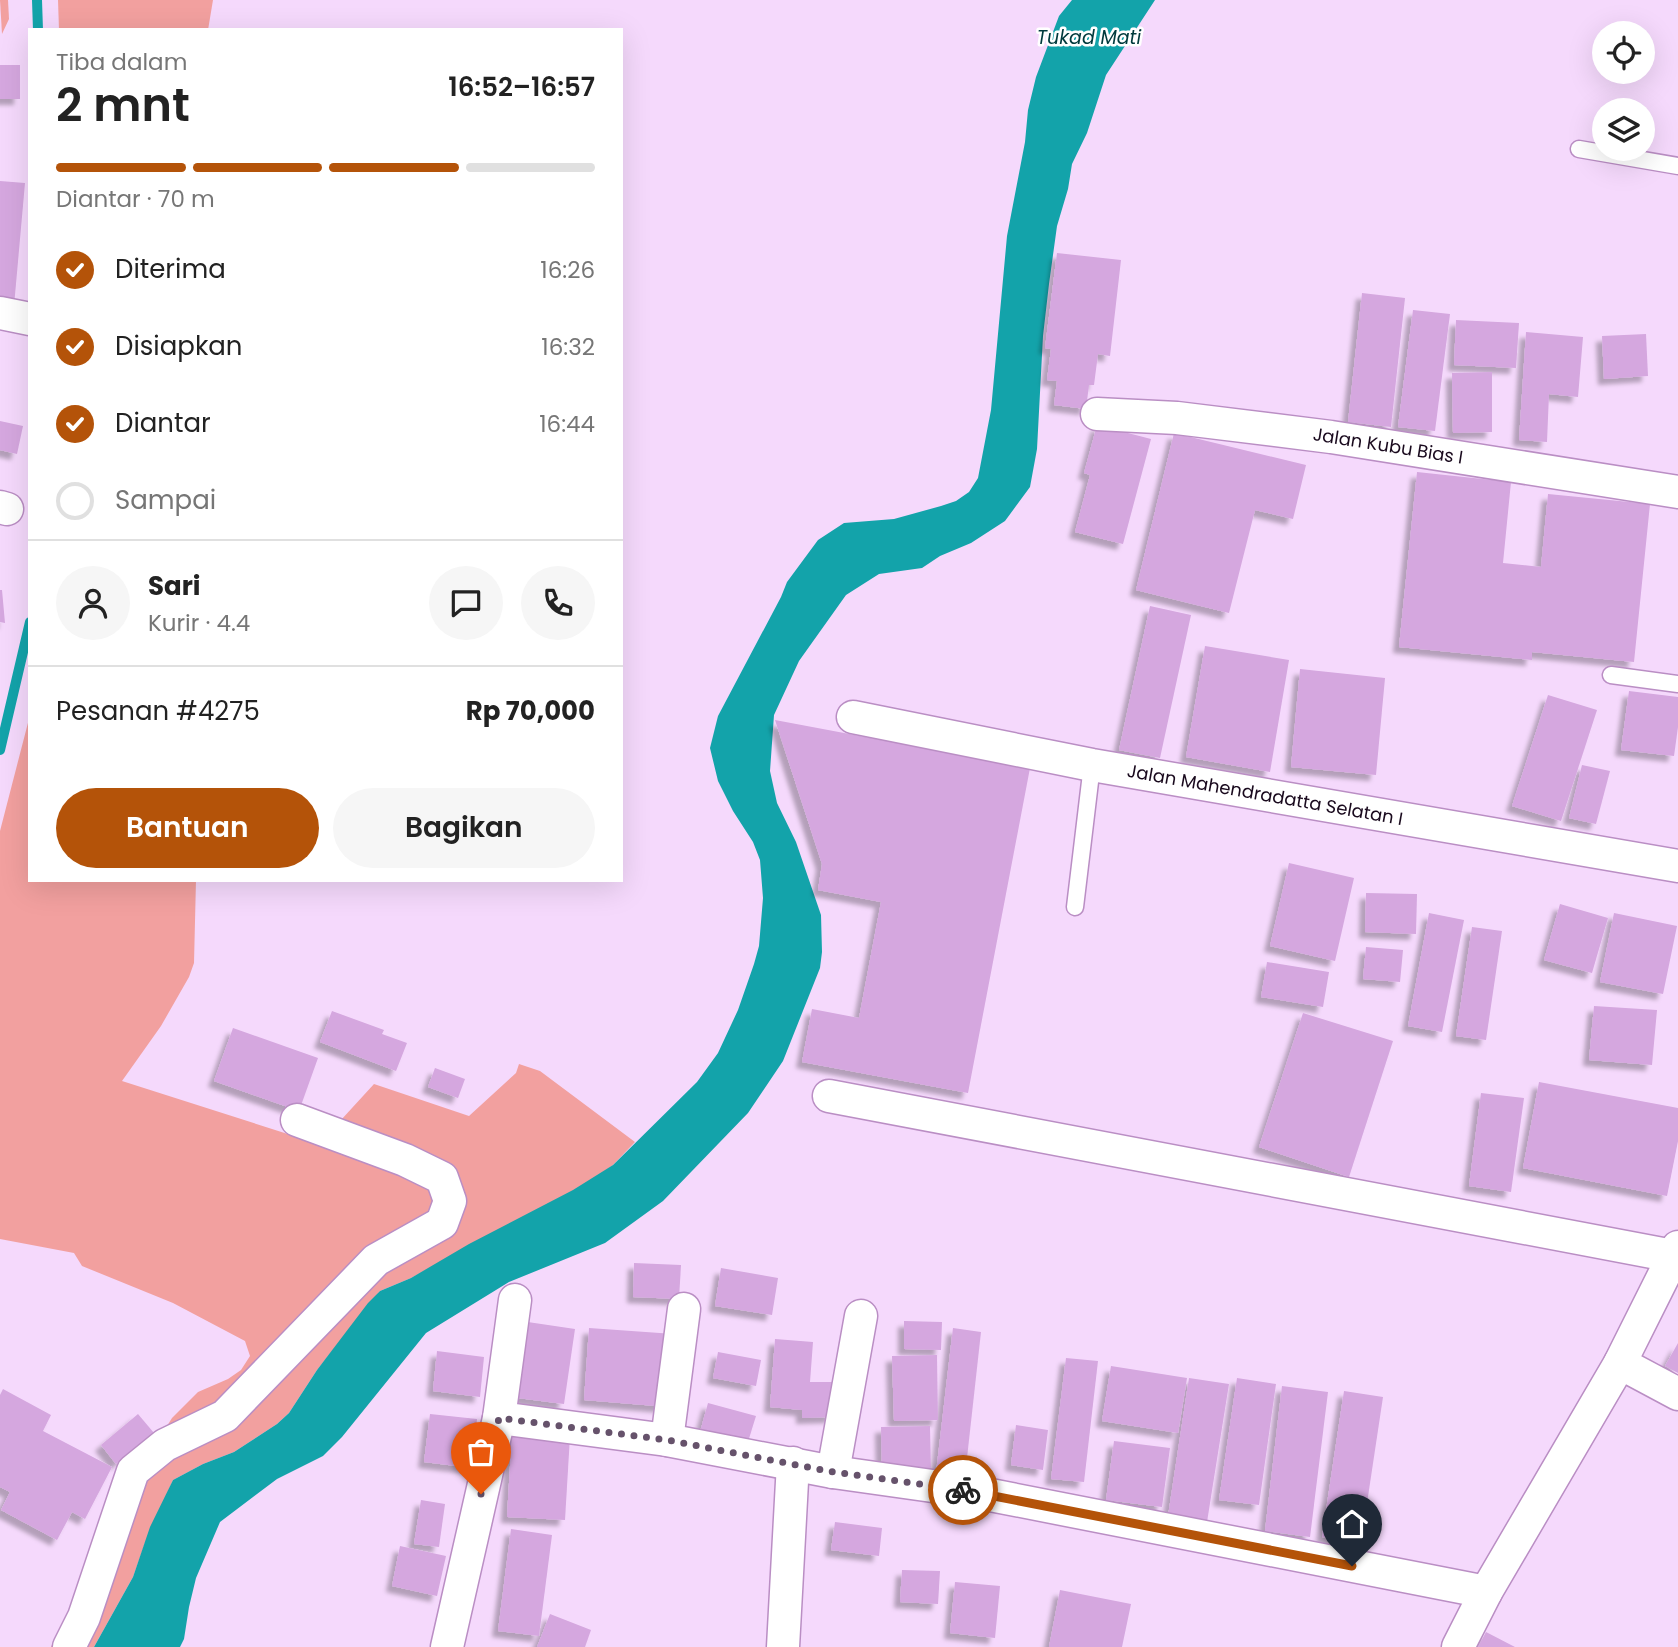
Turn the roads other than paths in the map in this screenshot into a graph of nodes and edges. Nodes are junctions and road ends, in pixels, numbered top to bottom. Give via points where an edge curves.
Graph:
1 (1579, 149) dead end
2 (1678, 166) edge
3 (0, 313) edge
4 (28, 319) edge
5 (1097, 414) dead end
6 (1678, 492) edge
7 (1611, 675) dead end
8 (1678, 684) edge
9 (853, 717) dead end
10 (1093, 765) junction
11 (1678, 866) edge
12 (1075, 908) dead end
13 (829, 1096) dead end
14 (297, 1120) dead end
15 (1676, 1252) edge
16 (515, 1300) dead end
17 (684, 1309) dead end
18 (861, 1316) dead end
19 (1620, 1363) junction
20 (1678, 1394) edge
21 (499, 1418) junction
22 (667, 1440) junction
23 (793, 1463) junction
24 (833, 1472) junction
25 (1486, 1592) junction
26 (69, 1647) edge
27 (447, 1647) edge
28 (783, 1647) edge
29 (1458, 1647) edge

1 - 2 lane
3 - 4 street
5 - 6 street, Jalan Kubu Bias I via 1177,418 1331,437
7 - 8 lane
9 - 10 street, Jalan Mahendradatta Selatan I
10 - 11 street, Jalan Mahendradatta Selatan I
10 - 12 lane
13 - 15 street
14 - 26 street via 442,1178 450,1200 442,1223 376,1260 225,1416 165,1444 133,1471 84,1617
15 - 19 street
16 - 21 street
17 - 22 street
18 - 24 street
19 - 20 street
19 - 25 street
21 - 22 street
21 - 27 street
22 - 23 street
23 - 24 street
23 - 28 street
24 - 25 street via 975,1492
25 - 29 street

